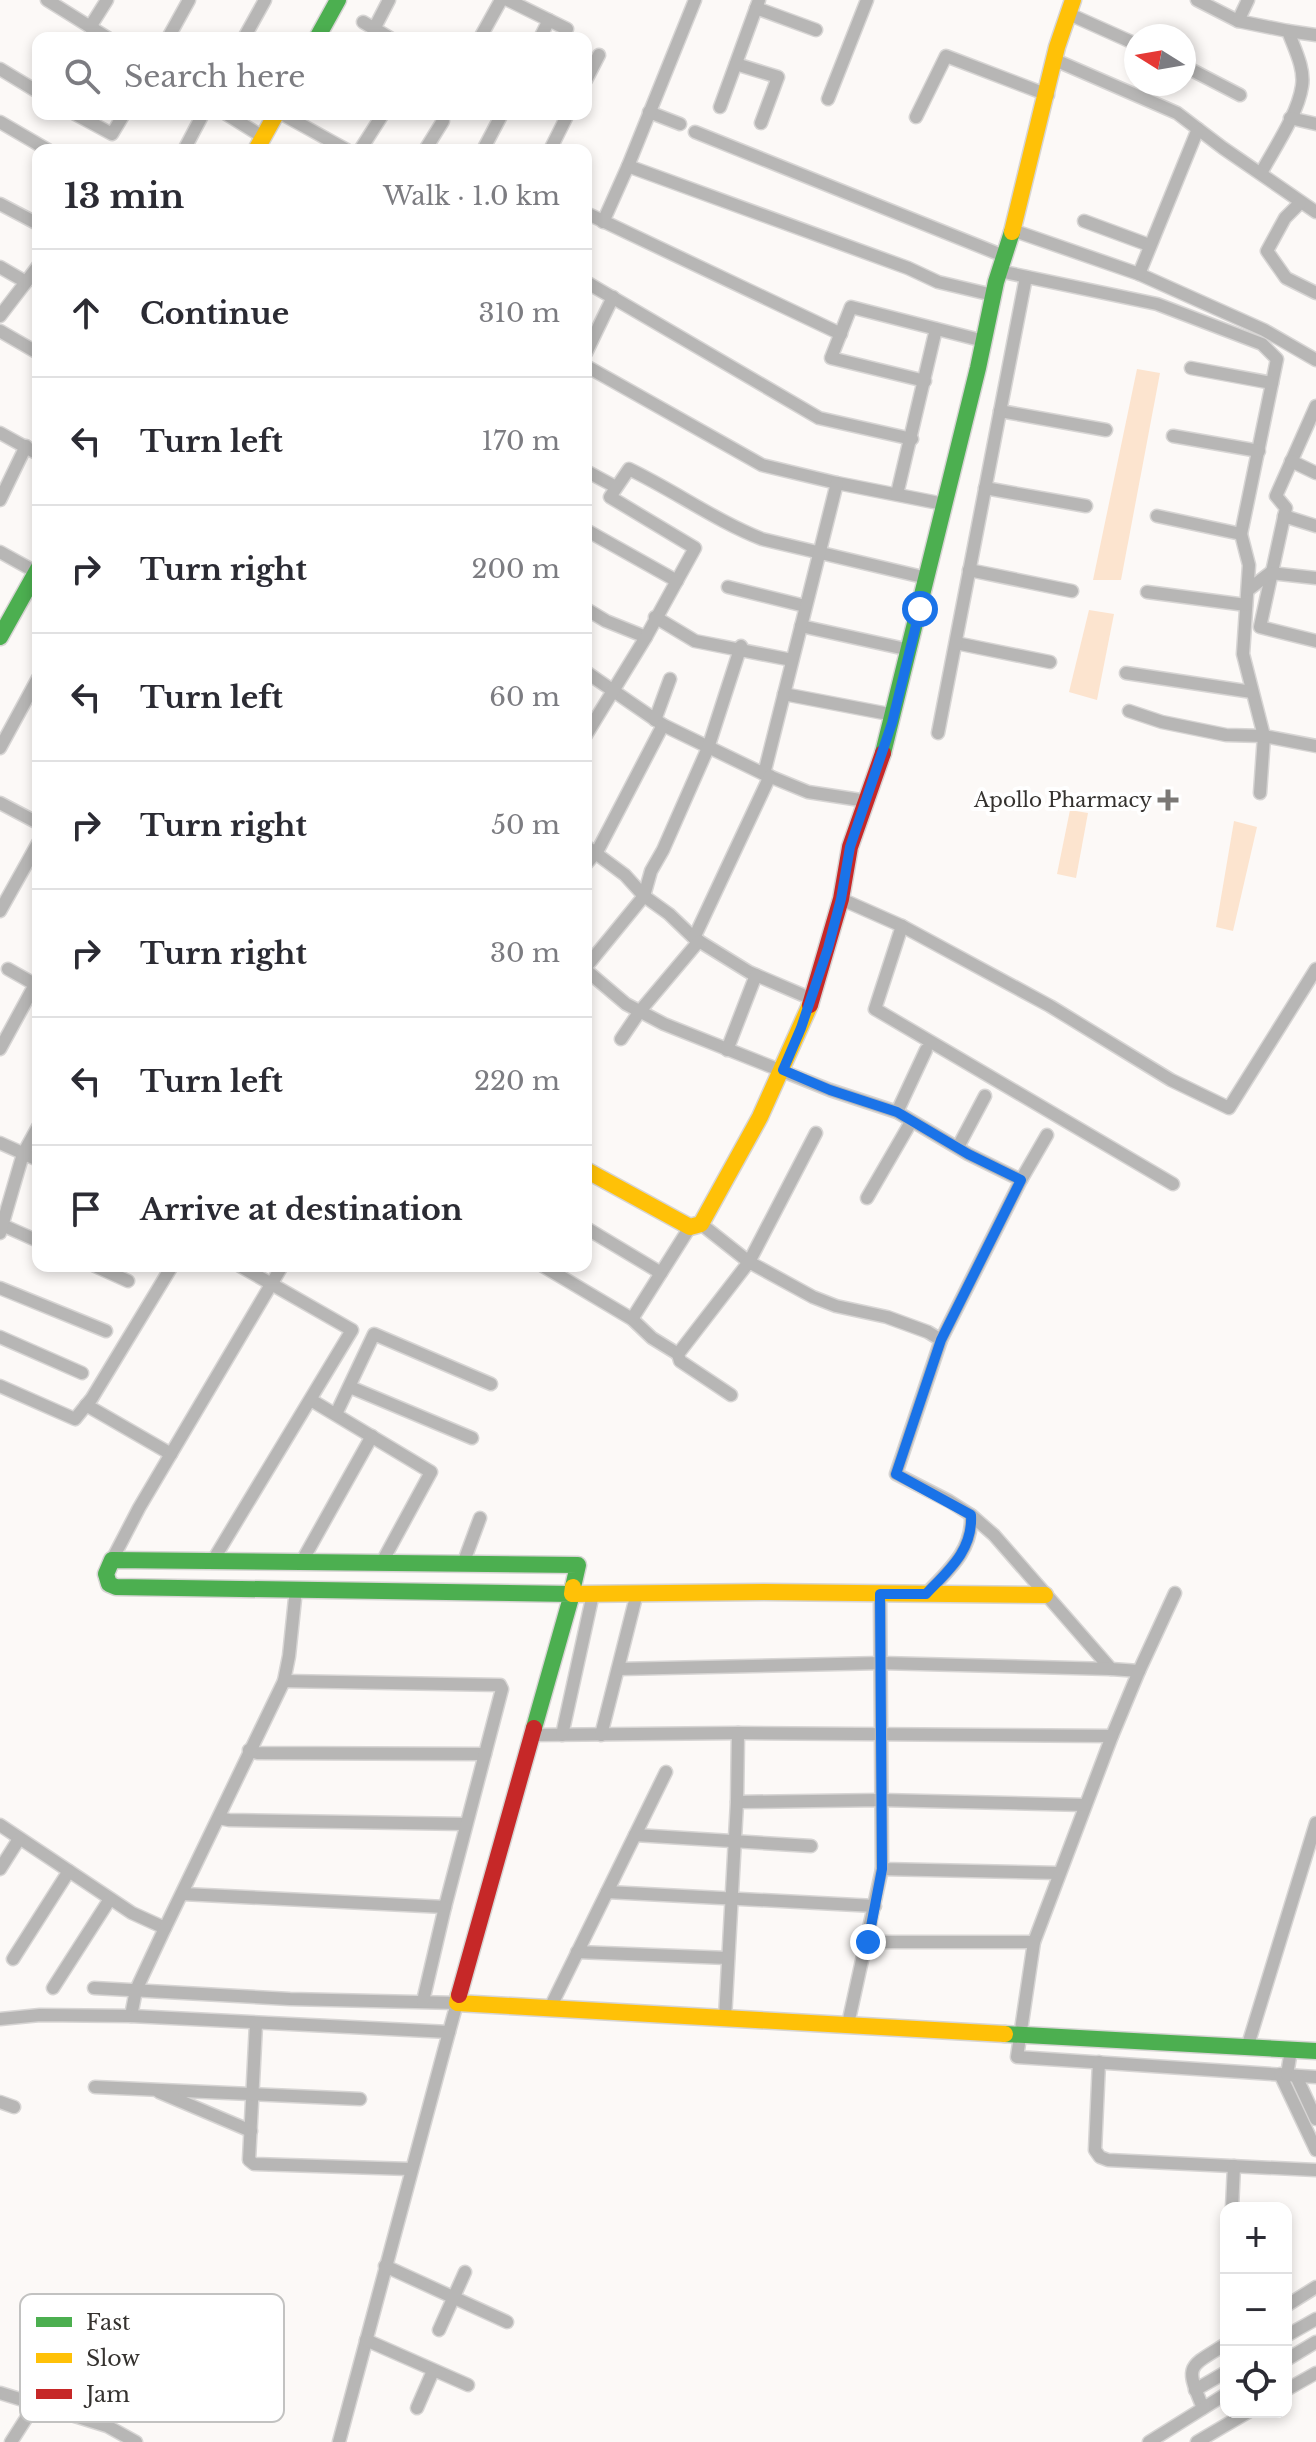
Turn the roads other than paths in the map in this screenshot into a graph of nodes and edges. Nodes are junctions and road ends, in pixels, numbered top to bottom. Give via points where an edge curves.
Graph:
1 (47, 0) edge
2 (107, 0) edge
3 (189, 0) edge
4 (265, 0) edge
5 (338, 0) edge
6 (389, 0) edge
7 (501, 0) edge
8 (508, 0) edge
9 (695, 0) edge
10 (867, 0) edge
11 (1197, 0) edge
12 (1248, 0) edge
13 (758, 4) edge
14 (1071, 7) edge
15 (549, 20) junction
16 (1238, 21) junction
17 (90, 27) junction
18 (567, 29) dead end
19 (816, 30) dead end
20 (1288, 31) junction
21 (98, 32) edge
22 (171, 32) edge
23 (247, 32) edge
24 (320, 32) edge
25 (380, 32) edge
26 (483, 32) edge
27 (543, 32) edge
28 (1316, 35) edge
29 (1124, 37) edge
30 (599, 55) dead end
31 (1055, 60) junction
32 (736, 64) junction
33 (592, 68) edge
34 (0, 69) edge
35 (1196, 72) edge
36 (1301, 77) junction
37 (1316, 79) edge
38 (32, 88) edge
39 (1048, 95) junction
40 (1240, 95) dead end
41 (828, 99) dead end
42 (720, 107) dead end
43 (649, 112) junction
44 (916, 117) dead end
45 (1290, 118) junction
46 (86, 120) edge
47 (120, 120) edge
48 (200, 120) edge
49 (233, 120) edge
50 (273, 120) edge
51 (293, 120) edge
52 (379, 120) edge
53 (499, 120) edge
54 (565, 120) edge
55 (443, 121) dead end
56 (0, 122) edge
57 (761, 123) dead end
58 (680, 124) dead end
59 (1316, 124) edge
60 (1198, 129) junction
61 (695, 132) dead end
62 (260, 143) edge
63 (38, 144) edge
64 (187, 144) edge
65 (336, 144) edge
66 (364, 144) edge
67 (429, 144) edge
68 (486, 144) edge
69 (553, 144) edge
70 (628, 166) junction
71 (1261, 173) junction
72 (1300, 203) junction
73 (0, 204) edge
74 (1316, 212) edge
75 (592, 216) edge
76 (32, 221) edge
77 (1084, 221) dead end
78 (603, 222) junction
79 (1012, 230) junction
80 (1149, 245) junction
81 (1001, 263) junction
82 (0, 267) edge
83 (32, 274) edge
84 (1139, 274) junction
85 (1026, 277) junction
86 (26, 282) junction
87 (592, 285) edge
88 (1316, 293) edge
89 (993, 295) junction
90 (613, 297) junction
91 (0, 316) edge
92 (936, 329) junction
93 (0, 331) edge
94 (841, 334) junction
95 (592, 341) edge
96 (984, 341) junction
97 (32, 350) edge
98 (1316, 360) edge
99 (1191, 368) dead end
100 (592, 369) edge
101 (925, 381) junction
102 (1272, 383) junction
103 (1316, 406) edge
104 (1000, 411) junction
105 (1106, 430) dead end
106 (0, 433) edge
107 (1173, 436) dead end
108 (912, 439) junction
109 (26, 446) junction
110 (32, 450) edge
111 (1259, 451) junction
112 (1291, 461) junction
113 (1316, 473) edge
114 (592, 474) edge
115 (837, 483) junction
116 (616, 487) junction
117 (985, 488) junction
118 (897, 494) junction
119 (0, 500) edge
120 (944, 504) junction
121 (1086, 506) dead end
122 (1157, 516) dead end
123 (1284, 516) junction
124 (1316, 526) edge
125 (592, 533) edge
126 (1241, 534) junction
127 (0, 552) edge
128 (819, 554) junction
129 (969, 570) junction
130 (32, 572) edge
131 (1270, 573) junction
132 (927, 578) junction
133 (1316, 578) edge
134 (677, 581) junction
135 (32, 582) edge
136 (728, 587) dead end
137 (1248, 590) junction
138 (1072, 591) dead end
139 (1147, 592) dead end
140 (1246, 605) junction
141 (805, 606) junction
142 (592, 613) edge
143 (655, 617) junction
144 (801, 626) junction
145 (1260, 627) junction
146 (1244, 633) junction
147 (0, 637) edge
148 (646, 637) junction
149 (1316, 641) edge
150 (956, 643) junction
151 (740, 648) junction
152 (910, 650) junction
153 (792, 660) junction
154 (1050, 662) dead end
155 (1126, 673) dead end
156 (592, 676) edge
157 (670, 679) dead end
158 (32, 689) edge
159 (614, 689) junction
160 (1252, 692) junction
161 (784, 694) junction
162 (1129, 711) dead end
163 (894, 715) junction
164 (659, 722) junction
165 (592, 725) edge
166 (938, 733) dead end
167 (1264, 736) junction
168 (1316, 746) edge
169 (0, 748) edge
170 (708, 748) junction
171 (767, 775) junction
172 (1260, 793) dead end
173 (867, 801) junction
174 (0, 803) edge
175 (32, 820) edge
176 (592, 847) edge
177 (592, 850) edge
178 (32, 852) edge
179 (6, 889) edge
180 (644, 896) junction
181 (841, 899) junction
182 (0, 911) edge
183 (902, 926) junction
184 (696, 940) junction
185 (592, 961) edge
186 (8, 969) dead end
187 (1316, 969) edge
188 (592, 973) edge
189 (756, 975) junction
190 (32, 981) edge
191 (32, 992) edge
192 (812, 999) junction
193 (640, 1011) junction
194 (621, 1039) dead end
195 (0, 1049) edge
196 (727, 1050) junction
197 (926, 1050) dead end
198 (783, 1070) junction
199 (985, 1096) dead end
200 (897, 1112) junction
201 (911, 1122) junction
202 (816, 1133) dead end
203 (1047, 1135) dead end
204 (32, 1138) edge
205 (0, 1143) edge
206 (958, 1147) junction
207 (23, 1154) junction
208 (32, 1158) edge
209 (592, 1173) edge
210 (1021, 1180) junction
211 (1173, 1184) dead end
212 (867, 1198) dead end
213 (696, 1226) junction
214 (1, 1227) edge
215 (592, 1232) edge
216 (32, 1239) edge
217 (749, 1262) junction
218 (108, 1272) edge
219 (168, 1272) edge
220 (250, 1272) edge
221 (278, 1272) edge
222 (553, 1272) edge
223 (661, 1273) junction
224 (128, 1281) dead end
225 (271, 1284) junction
226 (0, 1288) edge
227 (632, 1319) junction
228 (106, 1331) dead end
229 (0, 1337) edge
230 (941, 1340) junction
231 (678, 1354) junction
232 (82, 1373) dead end
233 (491, 1384) dead end
234 (0, 1386) edge
235 (350, 1387) junction
236 (731, 1395) dead end
237 (311, 1400) junction
238 (86, 1405) junction
239 (336, 1414) junction
240 (372, 1436) junction
241 (472, 1438) dead end
242 (171, 1454) junction
243 (971, 1515) junction
244 (480, 1518) dead end
245 (112, 1560) junction
246 (212, 1562) junction
247 (301, 1563) junction
248 (381, 1564) junction
249 (463, 1564) junction
250 (296, 1589) junction
251 (637, 1593) junction
252 (1175, 1593) dead end
253 (572, 1594) junction
254 (593, 1594) junction
255 (880, 1594) junction
256 (926, 1594) junction
257 (1045, 1595) junction
258 (881, 1663) junction
259 (618, 1669) junction
260 (1111, 1669) junction
261 (1139, 1671) junction
262 (284, 1681) junction
263 (738, 1733) junction
264 (881, 1734) junction
265 (532, 1735) junction
266 (562, 1735) junction
267 (601, 1735) junction
268 (1112, 1736) junction
269 (249, 1750) junction
270 (485, 1754) junction
271 (666, 1772) dead end
272 (881, 1800) junction
273 (737, 1802) junction
274 (1085, 1805) junction
275 (219, 1818) junction
276 (466, 1824) junction
277 (0, 1825) edge
278 (1315, 1831) edge
279 (635, 1835) junction
280 (19, 1839) junction
281 (734, 1841) junction
282 (811, 1846) dead end
283 (0, 1869) edge
284 (882, 1869) junction
285 (69, 1871) junction
286 (1059, 1873) junction
287 (607, 1892) junction
288 (183, 1894) junction
289 (110, 1899) junction
290 (731, 1899) junction
291 (875, 1906) junction
292 (445, 1907) junction
293 (165, 1928) junction
294 (868, 1942) junction
295 (1034, 1942) junction
296 (577, 1952) junction
297 (728, 1958) junction
298 (13, 1959) dead end
299 (53, 1988) dead end
300 (94, 1988) dead end
301 (136, 1990) junction
302 (423, 2001) junction
303 (457, 2003) junction
304 (550, 2008) junction
305 (131, 2016) junction
306 (725, 2018) junction
307 (0, 2019) edge
308 (256, 2024) junction
309 (848, 2024) junction
310 (449, 2032) junction
311 (1020, 2034) junction
312 (1247, 2048) junction
313 (1291, 2050) junction
314 (1316, 2051) edge
315 (1099, 2062) junction
316 (1288, 2075) junction
317 (1316, 2077) edge
318 (95, 2087) dead end
319 (152, 2089) junction
320 (253, 2093) junction
321 (360, 2099) dead end
322 (0, 2102) edge
323 (14, 2107) dead end
324 (1316, 2119) edge
325 (251, 2131) junction
326 (1316, 2150) edge
327 (1234, 2166) junction
328 (410, 2169) junction
329 (1316, 2170) edge
330 (1232, 2202) edge
331 (385, 2266) junction
332 (465, 2272) dead end
333 (1316, 2287) edge
334 (453, 2299) junction
335 (1292, 2302) edge
336 (1316, 2319) edge
337 (507, 2322) dead end
338 (439, 2330) dead end
339 (1292, 2333) edge
340 (366, 2340) junction
341 (1316, 2342) edge
342 (1223, 2346) edge
343 (1292, 2356) edge
344 (433, 2371) junction
345 (1316, 2373) edge
346 (1220, 2375) edge
347 (468, 2385) dead end
348 (1292, 2387) edge
349 (1195, 2390) junction
350 (0, 2393) edge
351 (1220, 2398) edge
352 (20, 2399) edge
353 (417, 2408) dead end
354 (1203, 2408) junction
355 (1238, 2418) edge
356 (24, 2422) edge
357 (95, 2422) edge
358 (11, 2442) edge
359 (136, 2442) edge
360 (339, 2442) edge
361 (1149, 2442) edge
362 (1197, 2442) edge

1 - 17 street
2 - 17 street
3 - 22 street
4 - 23 street
5 - 24 street
6 - 25 street via 369,25
7 - 26 street
8 - 15 street
9 - 43 street
10 - 41 street
11 - 16 street
12 - 16 street
13 - 19 street
13 - 32 street
14 - 29 street
14 - 31 street
15 - 18 street
15 - 27 street
16 - 20 street
17 - 21 street
20 - 28 street
20 - 36 street
30 - 33 street
31 - 39 street
31 - 60 street via 1153,101
32 - 42 street
32 - 57 street via 778,77
34 - 38 street
35 - 40 street
36 - 37 street
36 - 45 street
39 - 44 street via 946,56
39 - 79 street
43 - 58 street
43 - 70 street
45 - 59 street
45 - 71 street
46 - 47 street via 112,134
48 - 64 street
49 - 62 street
50 - 62 street
51 - 65 street
52 - 66 street
53 - 68 street
54 - 69 street
55 - 67 street
56 - 63 street
60 - 71 street
60 - 80 street
61 - 81 street
70 - 78 street
70 - 89 street via 938,282
71 - 72 street
72 - 74 street
72 - 88 street via 1267,251 1286,278
73 - 76 street
75 - 78 street
77 - 80 street
78 - 94 street
79 - 81 street
79 - 84 street
80 - 84 street
81 - 85 street
81 - 89 street
82 - 86 street
83 - 86 street
84 - 98 street via 1264,330
85 - 102 street via 1157,304 1262,344 1277,359
85 - 104 street
86 - 91 street
87 - 90 street
89 - 96 street
90 - 95 street
90 - 108 street via 819,418
92 - 94 street via 851,307
92 - 96 street
92 - 101 street
93 - 97 street
94 - 101 street via 831,358
96 - 120 street
99 - 102 street
100 - 115 street via 762,465
101 - 108 street
102 - 111 street
103 - 112 street
104 - 105 street
104 - 117 street
106 - 109 street
107 - 111 street
108 - 118 street
109 - 110 street
109 - 119 street
111 - 126 street
112 - 113 street
112 - 123 street via 1276,496 1286,508
114 - 116 street
115 - 118 street
115 - 128 street
116 - 128 street via 629,469 739,530
116 - 134 street via 610,497 695,548
117 - 121 street
117 - 129 street
118 - 120 street
120 - 132 street
122 - 126 street
123 - 124 street
123 - 131 street
125 - 134 street
126 - 137 street via 1249,565
127 - 130 street
128 - 132 street
128 - 141 street
129 - 138 street
129 - 150 street
131 - 133 street
131 - 137 street
131 - 145 street
132 - 152 street
134 - 143 street
135 - 147 street
136 - 141 street
137 - 140 street
139 - 140 street
140 - 146 street
141 - 144 street
142 - 148 street
143 - 148 street
143 - 151 street via 695,641
144 - 152 street
144 - 153 street
145 - 146 street
145 - 149 street
146 - 160 street
148 - 159 street
150 - 154 street
150 - 166 street
151 - 153 street
151 - 170 street
152 - 163 street
153 - 161 street
155 - 160 street
156 - 159 street
157 - 164 street
158 - 169 street
159 - 164 street
159 - 165 street
160 - 167 street
161 - 163 street
161 - 171 street
162 - 167 street via 1226,735
163 - 173 street
164 - 170 street
164 - 176 street
167 - 168 street
167 - 172 street
170 - 171 street
170 - 180 street
171 - 173 street via 808,792
171 - 184 street
173 - 181 street via 850,847
174 - 175 street
177 - 180 street
178 - 179 street
179 - 182 street
180 - 184 street
180 - 185 street
181 - 183 street
181 - 192 street
183 - 187 street via 1229,1108
183 - 211 street via 875,1009
184 - 189 street
184 - 193 street
186 - 190 street
188 - 193 street
189 - 192 street
189 - 196 street
191 - 195 street
192 - 198 street
193 - 194 street
193 - 196 street
196 - 198 street
197 - 200 street
198 - 200 street
198 - 213 street
199 - 206 street
200 - 201 street
201 - 206 street
201 - 212 street
202 - 217 street
203 - 210 street
204 - 207 street
205 - 207 street
206 - 210 street
207 - 208 street
207 - 214 street
209 - 213 street
210 - 230 street
213 - 217 street
213 - 223 street
214 - 216 street
215 - 223 street
217 - 230 street via 813,1297 887,1317
217 - 231 street
218 - 224 street
219 - 238 street
220 - 225 street
221 - 225 street
222 - 227 street
223 - 227 street
225 - 237 street via 352,1330
225 - 242 street
226 - 228 street
227 - 231 street
229 - 232 street
230 - 243 street via 896,1474
231 - 236 street via 680,1361
233 - 235 street via 374,1334
234 - 238 street via 75,1419
235 - 239 street
235 - 241 street
237 - 239 street
237 - 246 street
238 - 242 street
239 - 240 street
240 - 247 street
240 - 248 street via 431,1472
242 - 245 street
243 - 256 street via 972,1529 961,1555
243 - 257 street
244 - 249 street
245 - 246 street
245 - 250 street via 106,1574 116,1587
246 - 247 street
247 - 248 street
248 - 249 street
249 - 253 street via 578,1565
250 - 253 street
250 - 262 street
251 - 254 street
251 - 255 street
251 - 259 street
252 - 261 street
253 - 254 street
253 - 265 street
254 - 266 street
255 - 256 street
255 - 258 street
256 - 257 street
257 - 260 street
258 - 259 street
258 - 260 street
258 - 264 street
259 - 267 street
260 - 261 street
261 - 268 street
262 - 269 street
262 - 270 street via 500,1685
263 - 264 street
263 - 267 street
263 - 273 street
264 - 268 street
264 - 272 street
265 - 266 street
265 - 303 street
266 - 267 street
268 - 274 street
269 - 270 street
269 - 275 street
270 - 276 street
271 - 279 street
272 - 273 street
272 - 274 street
272 - 284 street
273 - 281 street
274 - 286 street
275 - 276 street
275 - 288 street
276 - 292 street
277 - 280 street
278 - 312 street
279 - 281 street
279 - 287 street
280 - 283 street
280 - 285 street
281 - 282 street
281 - 290 street
284 - 286 street
284 - 291 street
285 - 289 street
285 - 298 street
286 - 295 street
287 - 290 street
287 - 296 street
288 - 292 street
288 - 293 street
289 - 293 street
289 - 299 street
290 - 291 street
290 - 297 street
291 - 294 street
292 - 302 street
293 - 301 street
294 - 295 street
294 - 309 street
295 - 311 street
296 - 297 street
296 - 304 street
297 - 306 street
300 - 301 street
301 - 302 street
301 - 305 street
302 - 303 street
303 - 304 street
303 - 310 street
304 - 306 street
305 - 307 street
305 - 308 street
306 - 309 street
308 - 310 street
308 - 320 street
309 - 311 street
310 - 328 street
311 - 312 street
311 - 315 street via 1017,2057
312 - 313 street
313 - 314 street
313 - 316 street
315 - 316 street
315 - 327 street via 1095,2150 1100,2157
316 - 317 street
316 - 324 street
316 - 326 street
318 - 319 street
319 - 320 street
319 - 325 street
320 - 321 street
320 - 325 street
322 - 323 street
325 - 328 street via 249,2160 254,2164
327 - 329 street
327 - 330 street
328 - 331 street
331 - 334 street
331 - 340 street
332 - 334 street
333 - 335 street
334 - 337 street
334 - 338 street
336 - 339 street
340 - 344 street
340 - 360 street
341 - 343 street
342 - 349 street via 1193,2369
344 - 347 street
344 - 353 street
345 - 348 street
346 - 349 street
349 - 354 street
350 - 352 street
351 - 354 street
354 - 361 street
355 - 362 street
356 - 358 street
357 - 359 street

